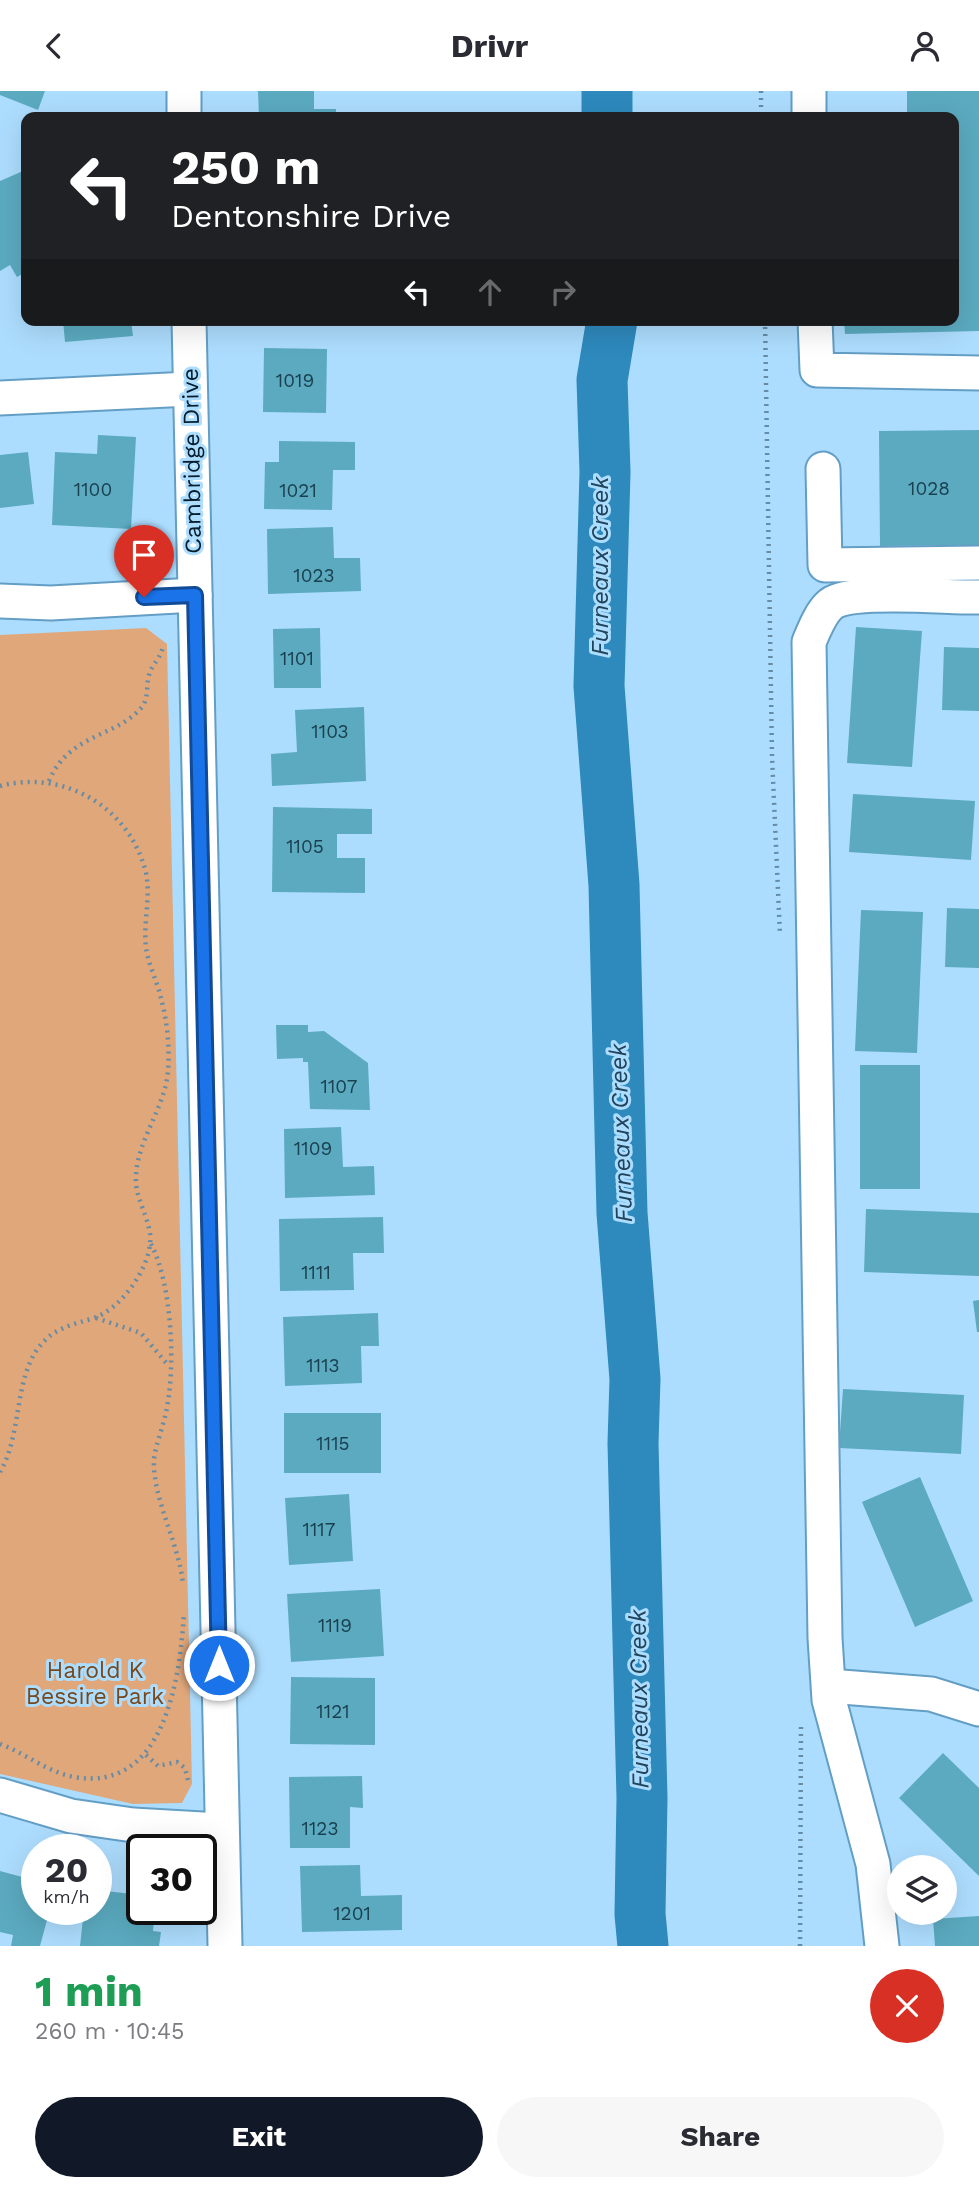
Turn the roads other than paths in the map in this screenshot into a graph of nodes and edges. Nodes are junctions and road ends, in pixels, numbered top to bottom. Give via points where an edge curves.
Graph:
1 (184, 91) edge
2 (808, 91) edge
3 (184, 112) edge
4 (809, 112) edge
5 (189, 326) edge
6 (816, 326) edge
7 (979, 373) edge
8 (190, 389) junction
9 (0, 398) edge
10 (823, 469) dead end
11 (979, 563) edge
12 (195, 595) junction
13 (979, 597) edge
14 (0, 601) edge
15 (829, 1686) junction
16 (979, 1709) edge
17 (0, 1795) edge
18 (220, 1830) junction
19 (225, 1946) edge
20 (882, 1946) edge

1 - 3 street
2 - 4 street
5 - 8 street, Cambridge Drive
6 - 7 street via 817,370
8 - 9 street
8 - 12 street, Cambridge Drive
10 - 11 street via 825,565
12 - 14 street via 51,603
12 - 18 street, Cambridge Drive
13 - 15 street via 859,595 832,603 809,642 822,1508
15 - 16 street via 931,1694
15 - 20 street via 873,1864
17 - 18 street via 71,1816
18 - 19 street, Cambridge Drive

